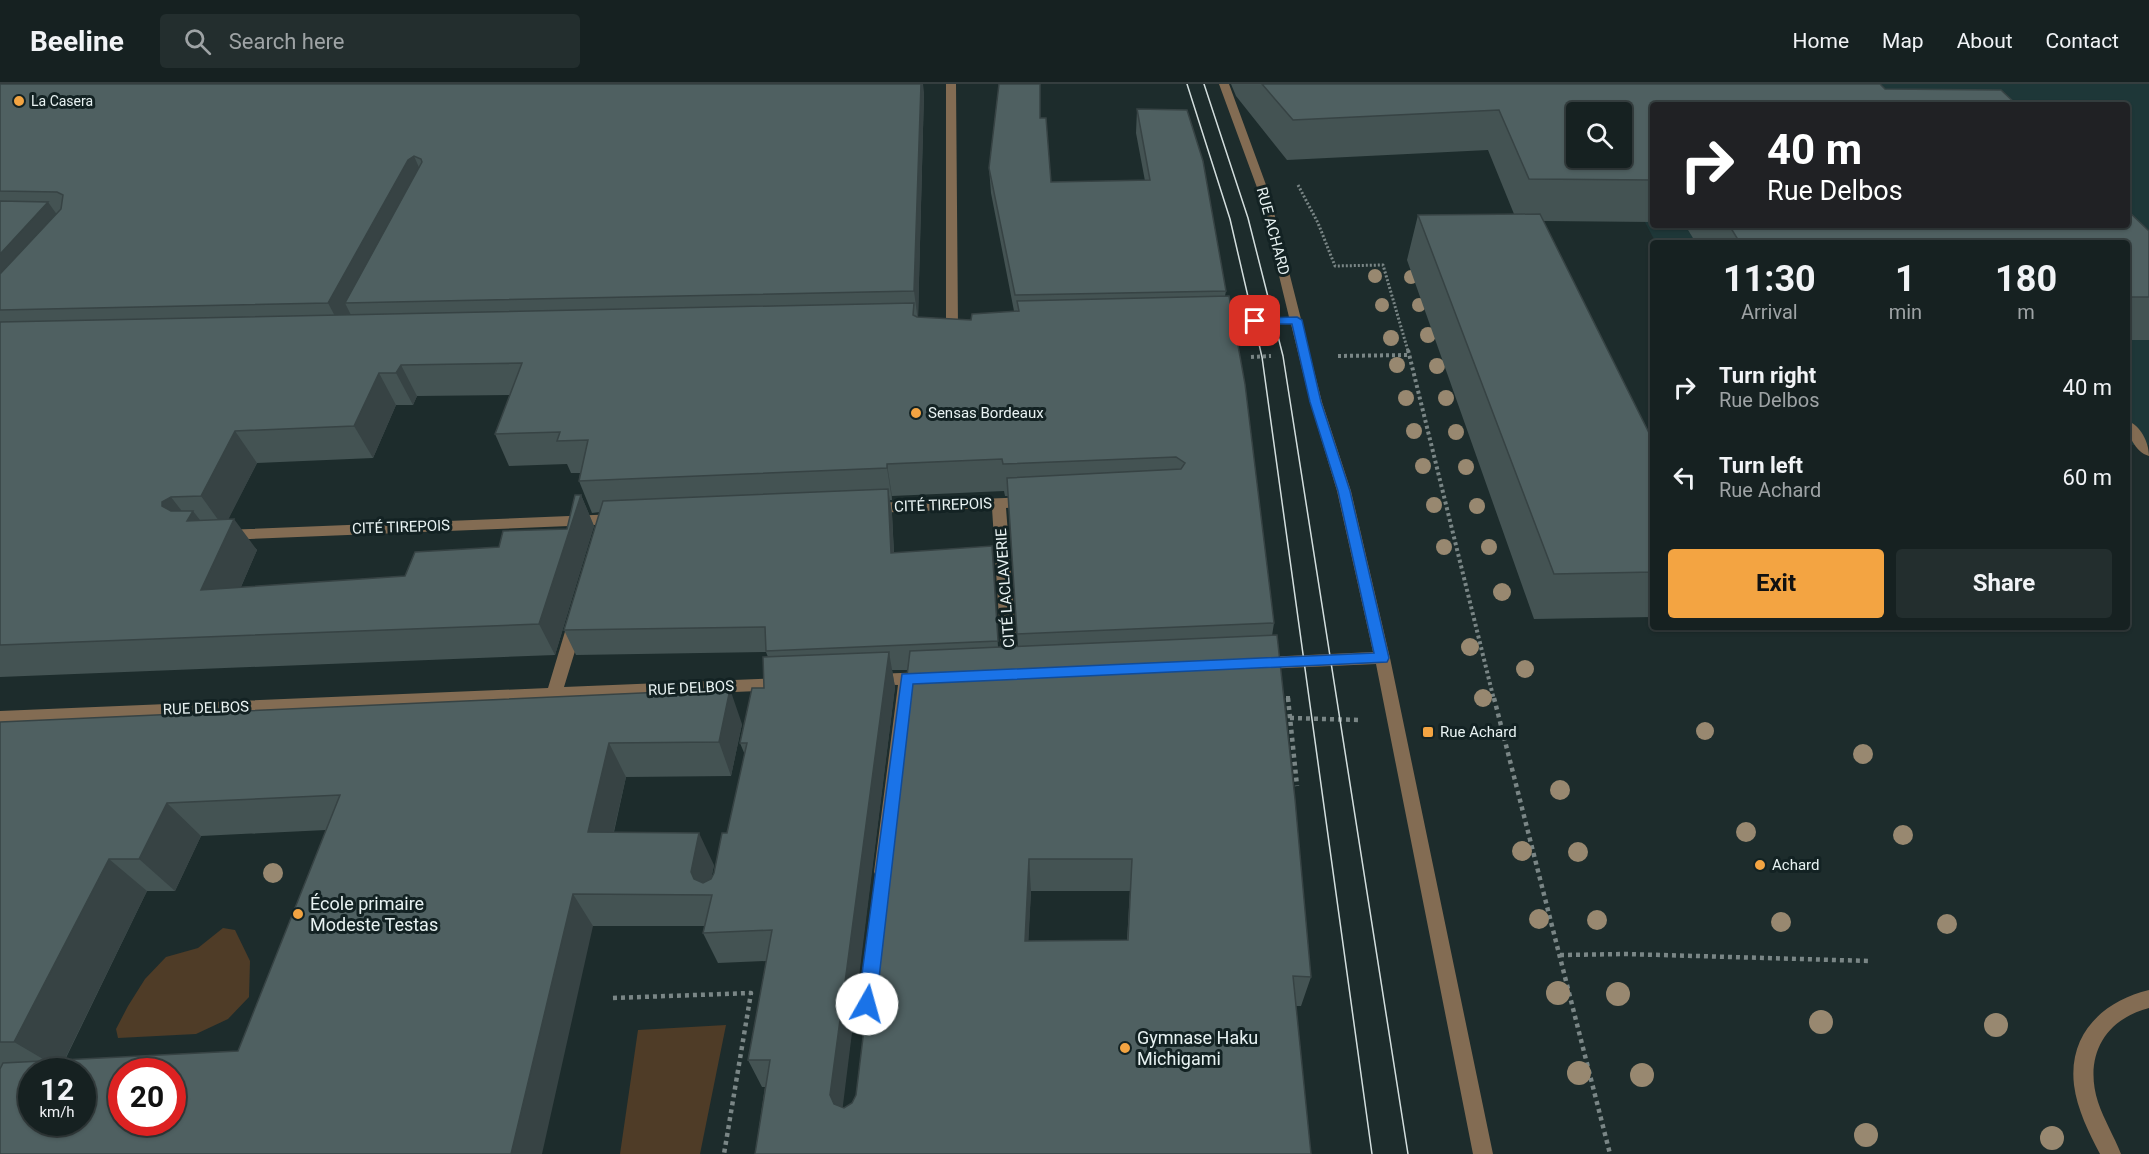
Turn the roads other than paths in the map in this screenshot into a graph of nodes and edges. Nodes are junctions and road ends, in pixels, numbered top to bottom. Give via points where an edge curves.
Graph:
1 (951, 84) edge
2 (1224, 84) edge
3 (1297, 320) junction
4 (1200, 323) edge
5 (952, 328) edge
6 (2130, 429) edge
7 (2149, 452) edge
8 (1045, 501) edge
9 (999, 503) junction
10 (856, 509) edge
11 (630, 518) edge
12 (207, 535) edge
13 (580, 606) edge
14 (1382, 658) junction
15 (1248, 663) edge
16 (1010, 674) edge
17 (941, 677) edge
18 (907, 678) junction
19 (861, 680) edge
20 (794, 683) edge
21 (554, 694) junction
22 (0, 717) edge
23 (881, 888) edge
24 (2149, 999) edge
25 (1483, 1154) edge
26 (2111, 1154) edge

1 - 5 street
2 - 3 street, RUE ACHARD via 1264,193
3 - 4 street
3 - 14 street, RUE ACHARD via 1316,402 1344,491
6 - 7 street
8 - 9 street, CITÉ TIREPOIS
9 - 10 street, CITÉ TIREPOIS
9 - 16 street, CITÉ LACLAVERIE
11 - 12 street, CITÉ TIREPOIS via 605,524
13 - 21 street
14 - 15 street
14 - 25 street, RUE ACHARD
17 - 18 street
18 - 19 street
18 - 23 street
20 - 21 street, RUE DELBOS via 759,690
21 - 22 street, RUE DELBOS
24 - 26 street via 2121,1008 2103,1022 2091,1040 2084,1063 2084,1085 2091,1111

